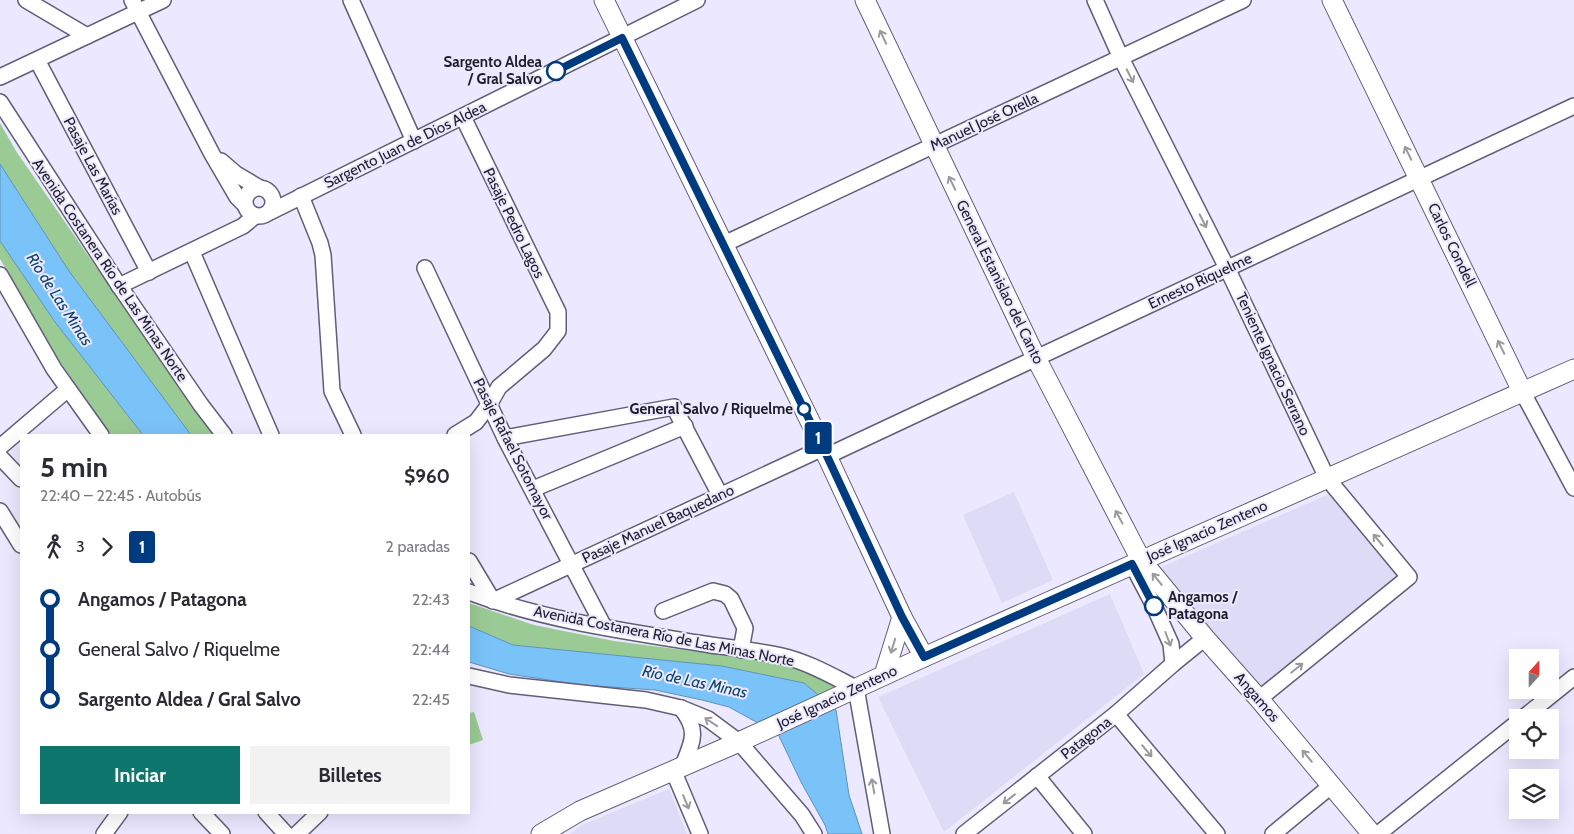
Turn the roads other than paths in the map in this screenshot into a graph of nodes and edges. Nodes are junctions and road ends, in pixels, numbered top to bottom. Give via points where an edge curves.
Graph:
1 (26, 0) edge
2 (163, 0) edge
3 (351, 0) edge
4 (604, 0) edge
5 (697, 0) edge
6 (865, 0) edge
7 (1095, 0) edge
8 (1243, 0) edge
9 (1332, 0) edge
10 (135, 6) edge
11 (88, 36) junction
12 (622, 38) junction
13 (1121, 58) junction
14 (37, 60) junction
15 (0, 77) edge
16 (0, 102) edge
17 (1574, 106) edge
18 (463, 117) junction
19 (414, 141) junction
20 (934, 146) junction
21 (212, 154) junction
22 (1420, 178) junction
23 (263, 189) junction
24 (301, 196) junction
25 (257, 211) junction
26 (724, 244) junction
27 (192, 252) junction
28 (425, 268) dead end
29 (1227, 268) junction
30 (149, 272) junction
31 (0, 275) edge
32 (119, 286) junction
33 (1036, 358) junction
34 (1574, 369) edge
35 (68, 389) junction
36 (1522, 391) junction
37 (489, 405) junction
38 (685, 426) junction
39 (100, 434) edge
40 (223, 434) edge
41 (271, 434) edge
42 (353, 434) edge
43 (457, 434) edge
44 (505, 438) junction
45 (0, 447) edge
46 (825, 452) junction
47 (0, 457) edge
48 (20, 477) edge
49 (1327, 478) junction
50 (1574, 488) edge
51 (533, 489) junction
52 (720, 494) junction
53 (0, 511) edge
54 (20, 543) edge
55 (1137, 562) junction
56 (470, 563) edge
57 (571, 564) junction
58 (470, 592) edge
59 (493, 601) junction
60 (663, 611) dead end
61 (902, 617) junction
62 (604, 627) junction
63 (1205, 638) junction
64 (741, 650) junction
65 (924, 657) junction
66 (1173, 664) junction
67 (884, 675) junction
68 (470, 676) edge
69 (1574, 677) edge
70 (849, 691) junction
71 (1259, 699) junction
72 (681, 708) junction
73 (1534, 709) edge
74 (1116, 714) junction
75 (1509, 729) edge
76 (746, 739) junction
77 (678, 767) junction
78 (1038, 776) junction
79 (1332, 786) junction
80 (119, 814) edge
81 (203, 814) edge
82 (268, 814) edge
83 (318, 814) edge
84 (108, 833) edge
85 (222, 834) edge
86 (286, 834) edge
87 (297, 834) edge
88 (541, 834) edge
89 (700, 834) edge
90 (814, 834) edge
91 (882, 834) edge
92 (964, 834) edge
93 (1084, 834) edge
94 (1217, 834) edge
95 (1273, 834) edge
96 (1372, 834) edge
97 (1378, 834) edge

1 - 11 street
2 - 10 street
3 - 19 street
4 - 12 street
5 - 12 street, Sargento Juan de Dios Aldea
20 -> 6 street, General Estanislao del Canto
7 - 13 street, Teniente Ignacio Serrano
8 - 13 street, Manuel José Orella
22 -> 9 street, Carlos Condell
10 - 11 street
10 - 21 street
11 - 14 street
12 - 18 street, Sargento Juan de Dios Aldea
12 - 26 street
13 - 20 street, Manuel José Orella
13 -> 29 street, Teniente Ignacio Serrano
14 - 15 street
14 - 30 street, Pasaje Las Marías
16 - 32 street, Avenida Costanera Río de Las Minas Norte
17 - 22 street, Ernesto Riquelme
18 - 19 street, Sargento Juan de Dios Aldea
18 - 37 street, Pasaje Pedro Lagos via 558,312 558,331 544,349 499,387
19 - 24 street, Sargento Juan de Dios Aldea
20 - 26 street, Manuel José Orella
33 -> 20 street, General Estanislao del Canto
21 - 23 street via 236,174
21 - 25 street via 237,197
22 - 29 street, Ernesto Riquelme
36 -> 22 street, Carlos Condell
23 - 24 street
23 - 25 street via 272,194 274,203
23 - 25 street via 249,191 245,200
24 - 25 street, Sargento Juan de Dios Aldea
24 - 42 street via 323,255 332,391
25 - 27 street, Sargento Juan de Dios Aldea via 243,226
26 - 46 street
27 - 30 street, Sargento Juan de Dios Aldea
27 - 41 street
28 - 37 street, Pasaje Rafael Sotomayor
29 - 33 street, Ernesto Riquelme
29 - 49 street, Teniente Ignacio Serrano
30 - 32 street, Sargento Juan de Dios Aldea
31 - 35 street
32 - 40 street, Avenida Costanera Río de Las Minas Norte
33 - 46 street, Ernesto Riquelme
55 -> 33 street, General Estanislao del Canto
34 - 36 street, José Ignacio Zenteno
35 - 39 street
35 - 45 street
36 - 49 street, José Ignacio Zenteno
36 - 50 street, Carlos Condell
37 - 43 street via 476,422
37 - 44 street, Pasaje Rafael Sotomayor
38 - 44 street via 674,407
38 - 51 street
38 - 52 street
44 - 51 street, Pasaje Rafael Sotomayor
46 - 52 street, Pasaje Manuel Baquedano
46 - 61 street
47 - 48 street
49 - 55 street, José Ignacio Zenteno
71 -> 49 street, Teniente Ignacio Serrano via 1409,577
51 - 57 street, Pasaje Rafael Sotomayor
52 - 57 street, Pasaje Manuel Baquedano
53 - 54 street
63 -> 55 street, Angamos
55 - 65 street, José Ignacio Zenteno
55 -> 66 street via 1170,644
56 - 59 street
57 - 59 street, Pasaje Manuel Baquedano
57 - 62 street, Pasaje Rafael Sotomayor
58 - 59 street, Avenida Costanera Río de Las Minas Norte
59 - 62 street, Avenida Costanera Río de Las Minas Norte
60 - 64 street via 713,591 725,594 731,599 744,628
61 - 65 street
61 -> 67 street
62 - 64 street, Avenida Costanera Río de Las Minas Norte
63 - 66 street, Patagona
63 - 71 street, Angamos
64 - 70 street, Avenida Costanera Río de Las Minas Norte via 783,656 816,668
65 - 67 street, José Ignacio Zenteno
66 - 74 street, Patagona
67 - 70 street, José Ignacio Zenteno
68 - 72 street via 509,685 646,700
69 - 73 street
70 - 76 street, José Ignacio Zenteno
91 -> 70 street
79 -> 71 street, Angamos
76 -> 72 street
72 - 77 street via 690,718 693,741
74 - 78 street, Patagona
74 -> 94 street
75 - 97 street
76 - 77 street, José Ignacio Zenteno
76 - 90 street
77 - 88 street, José Ignacio Zenteno via 580,811
77 -> 89 street
78 -> 92 street, Patagona
78 - 93 street
79 - 95 street
79 - 96 street, Angamos
80 - 84 street
81 - 85 street
82 - 86 street
83 - 87 street

